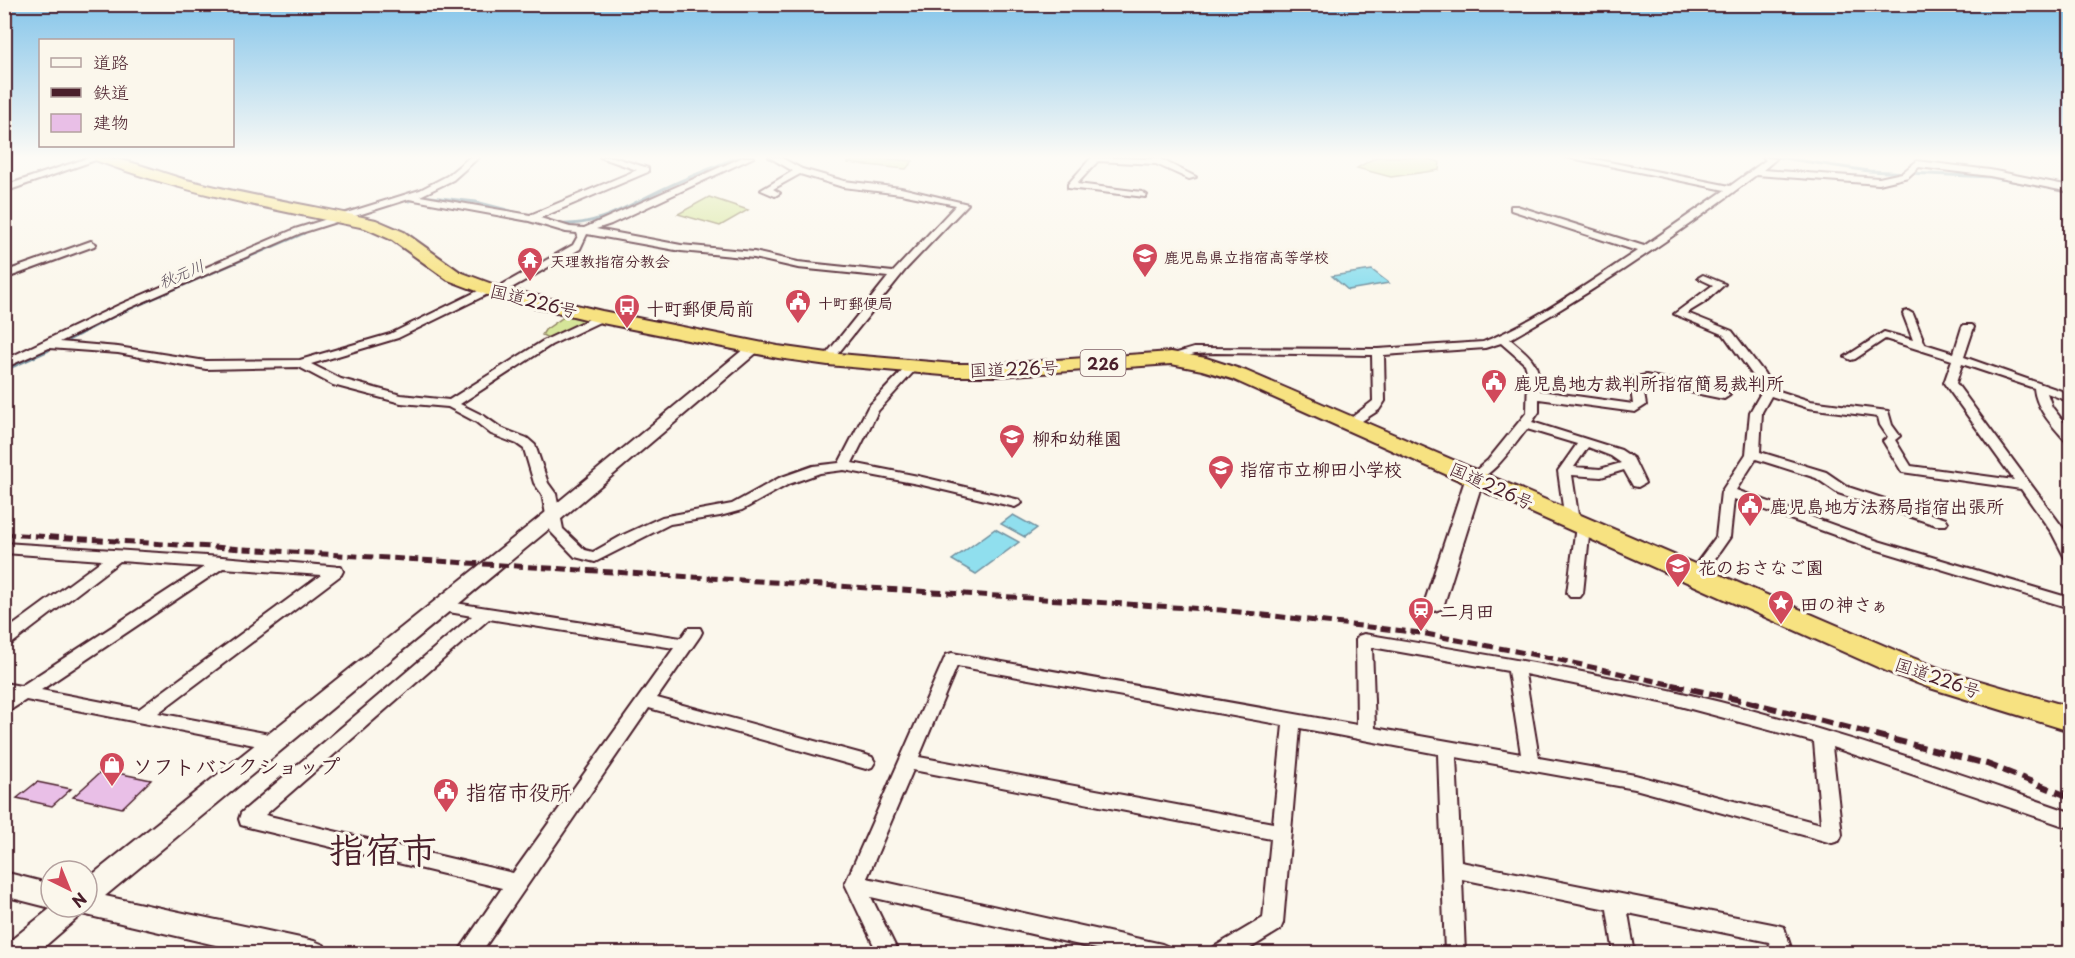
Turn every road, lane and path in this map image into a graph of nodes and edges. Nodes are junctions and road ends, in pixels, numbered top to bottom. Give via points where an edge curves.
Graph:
1 (269, 202) edge
2 (401, 202) edge
3 (440, 202) edge
4 (570, 202) edge
5 (652, 202) edge
6 (951, 202) edge
7 (1715, 202) edge
8 (1514, 208) dead end
9 (346, 217) junction
10 (534, 217) junction
11 (581, 230) junction
12 (91, 244) dead end
13 (1645, 250) junction
14 (897, 275) junction
15 (4, 276) edge
16 (1703, 278) dead end
17 (492, 291) junction
18 (1908, 314) dead end
19 (602, 317) junction
20 (1968, 327) dead end
21 (1503, 338) junction
22 (50, 344) junction
23 (1920, 345) junction
24 (755, 347) junction
25 (1378, 352) junction
26 (1851, 357) dead end
27 (1171, 358) junction
28 (1959, 358) junction
29 (828, 359) junction
30 (7, 363) edge
31 (301, 363) junction
32 (911, 368) junction
33 (2040, 386) junction
34 (1768, 391) junction
35 (1533, 394) junction
36 (1724, 395) dead end
37 (2070, 398) edge
38 (451, 404) junction
39 (1351, 424) junction
40 (1525, 424) junction
41 (2070, 438) edge
42 (1585, 442) junction
43 (1753, 454) junction
44 (1628, 465) junction
45 (844, 466) junction
46 (1565, 471) junction
47 (1475, 477) junction
48 (1638, 483) dead end
49 (2026, 486) junction
50 (1728, 492) junction
51 (1015, 503) dead end
52 (553, 516) junction
53 (1941, 522) dead end
54 (1578, 524) junction
55 (2065, 533) edge
56 (6, 550) edge
57 (118, 555) junction
58 (2070, 555) edge
59 (222, 562) junction
60 (1695, 576) junction
61 (1575, 593) dead end
62 (2070, 603) edge
63 (1434, 604) dead end
64 (442, 606) junction
65 (486, 613) junction
66 (4, 641) edge
67 (1515, 665) junction
68 (4, 689) edge
69 (23, 693) junction
70 (646, 701) junction
71 (4, 708) edge
72 (140, 717) junction
73 (2070, 719) edge
74 (1292, 720) junction
75 (1366, 733) junction
76 (1822, 737) junction
77 (275, 742) junction
78 (1447, 747) junction
79 (866, 762) dead end
80 (908, 762) junction
81 (1531, 763) junction
82 (2070, 820) edge
83 (1281, 833) junction
84 (1453, 869) junction
85 (517, 883) junction
86 (4, 884) edge
87 (855, 884) junction
88 (99, 885) edge
89 (39, 893) edge
90 (1616, 903) junction
91 (99, 907) edge
92 (57, 919) edge
93 (15, 954) edge
94 (314, 954) edge
95 (467, 954) edge
96 (889, 954) edge
97 (1162, 954) edge
98 (1221, 954) edge
99 (1455, 954) edge
100 (1625, 954) edge
101 (1783, 954) edge

1 - 9 highway, 国道226号 / 226
2 - 9 street
3 - 10 street
4 - 10 street
5 - 11 street
6 - 14 street via 963,204
7 - 13 street
8 - 13 street
9 - 17 highway, 国道226号 / 226 via 386,229 454,276
9 - 22 street via 298,231 239,256
10 - 11 street via 553,226
11 - 14 street via 798,265
11 - 17 street via 583,236 577,247
12 - 15 street
13 - 21 street
14 - 29 street
16 - 34 street via 1720,284 1679,314 1728,333
17 - 19 highway, 国道226号 / 226
17 - 31 street via 394,336
18 - 23 street
19 - 24 highway, 国道226号 / 226
19 - 38 street via 547,343
20 - 28 street
21 - 25 street via 1485,345
21 - 35 street via 1530,363
22 - 30 street
22 - 31 street via 118,350 206,365
23 - 26 street via 1884,335
23 - 28 street
24 - 29 highway, 国道226号 / 226
24 - 52 street
25 - 27 street via 1215,350
25 - 39 street via 1379,401
27 - 32 highway, 国道226号 / 226 via 999,370
27 - 39 highway, 国道226号 / 226 via 1239,375
28 - 33 street
28 - 49 street via 1950,383
29 - 32 highway, 国道226号 / 226
31 - 38 street via 337,382 401,399
32 - 45 street via 872,410
33 - 37 street
33 - 41 street via 2046,407
34 - 43 street via 1756,412
34 - 49 street via 1808,404 1884,414 1906,469
35 - 36 street via 1635,408 1640,405 1636,381 1646,379
35 - 40 street via 1533,412
38 - 52 street via 530,448 549,494
39 - 47 highway, 国道226号 / 226
40 - 42 street
40 - 47 street via 1493,463
42 - 44 street via 1616,453 1629,460
42 - 46 street
43 - 50 street
43 - 53 street via 1821,476 1843,490
44 - 46 street via 1601,473
44 - 48 street
45 - 51 street
45 - 52 street via 797,475 720,513 667,520 595,557 580,554 556,530
46 - 54 street
47 - 54 highway, 国道226号 / 226
47 - 63 street
49 - 55 street
50 - 60 street via 1723,537
50 - 62 street via 1873,544
52 - 64 street
54 - 60 highway, 国道226号 / 226
54 - 61 street
55 - 58 street
56 - 57 street
57 - 59 street
57 - 66 street
59 - 69 street
59 - 72 street via 336,571
60 - 73 highway, 国道226号 / 226 via 1903,666
64 - 65 street
64 - 77 street
65 - 70 street via 690,638
65 - 85 street via 248,819
67 - 75 street via 1364,640
67 - 76 street via 1719,709
67 - 81 street
68 - 69 street
69 - 71 street
69 - 72 street
70 - 79 street
70 - 85 street
72 - 77 street
74 - 75 street
74 - 80 street via 952,659
74 - 83 street
75 - 78 street
76 - 81 street via 1832,835 1635,782
76 - 82 street
77 - 88 street
78 - 81 street
78 - 84 street
80 - 83 street
80 - 87 street
83 - 98 street via 1273,923
84 - 90 street
84 - 99 street
85 - 95 street
86 - 89 street
87 - 96 street
87 - 97 street
90 - 100 street
90 - 101 street via 1777,934
91 - 94 street
92 - 93 street

